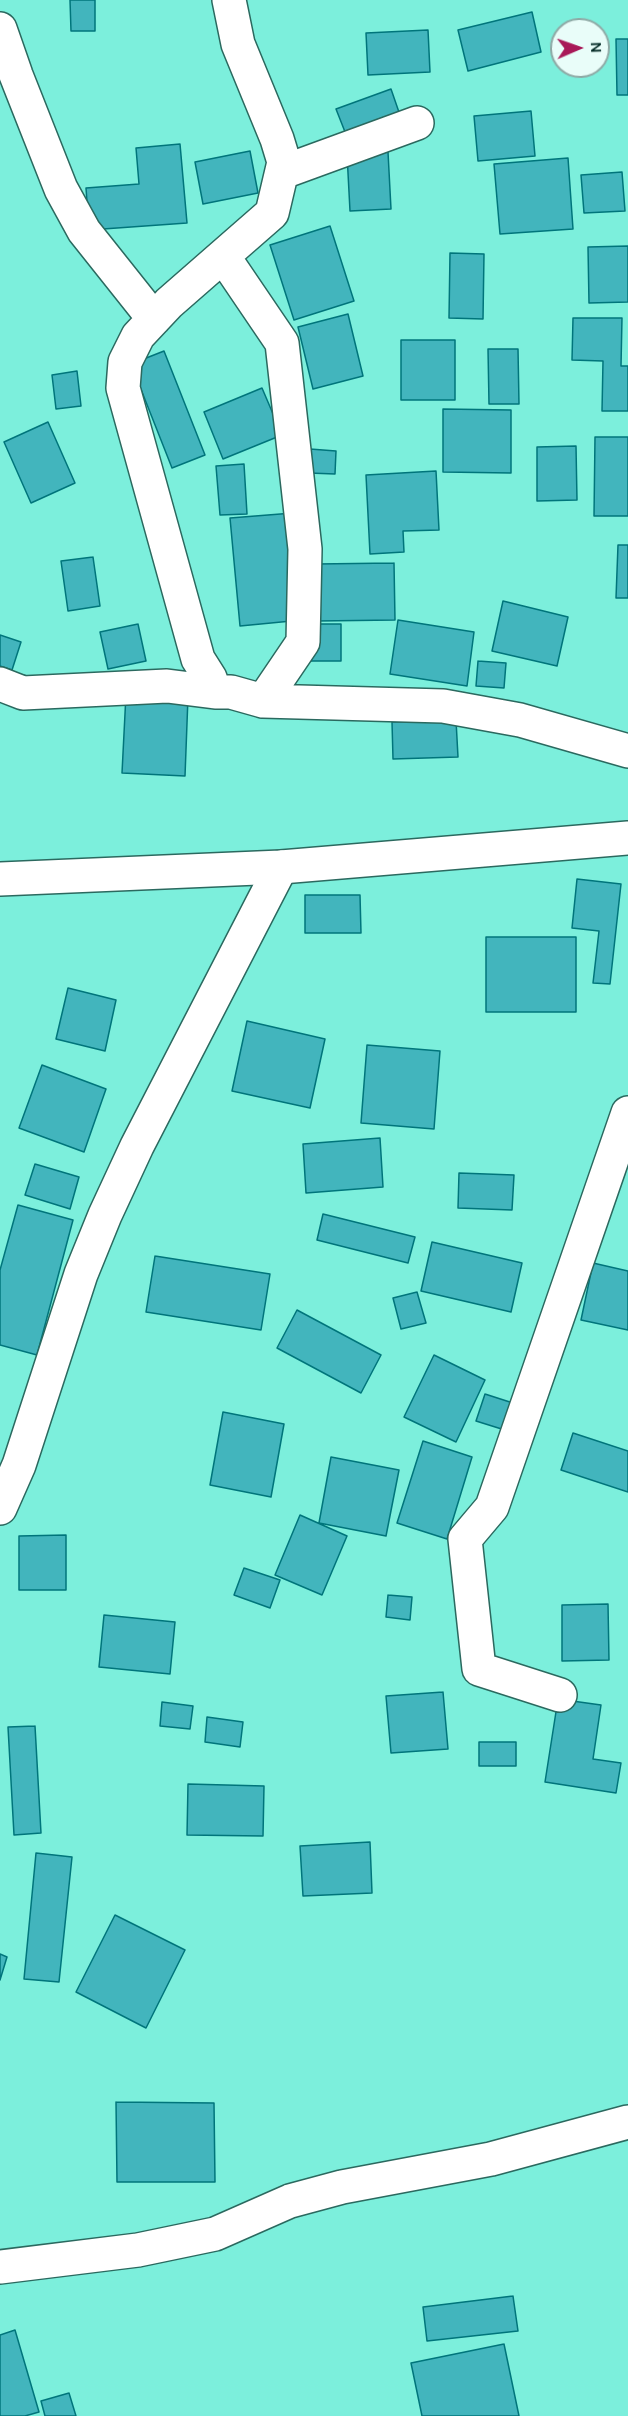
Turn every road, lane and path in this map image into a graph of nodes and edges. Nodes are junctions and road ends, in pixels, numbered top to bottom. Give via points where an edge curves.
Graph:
1 (229, 0) edge
2 (0, 29) edge
3 (417, 123) dead end
4 (283, 172) junction
5 (223, 256) junction
6 (154, 319) junction
7 (0, 684) edge
8 (215, 692) junction
9 (263, 701) junction
10 (628, 751) edge
11 (628, 838) edge
12 (281, 867) junction
13 (0, 879) edge
14 (628, 1113) edge
15 (0, 1508) edge
16 (560, 1695) dead end
17 (628, 2122) edge
18 (0, 2267) edge

1 - 4 street via 238,44 277,139
2 - 6 street via 61,189 84,231
3 - 4 street
4 - 5 street via 272,213
5 - 6 street
5 - 9 street via 282,343 305,549 303,642
6 - 8 street via 138,336 125,362 123,388 198,658
7 - 8 street via 22,693 166,686
8 - 9 street
9 - 10 street via 443,706 520,720
11 - 12 street
12 - 13 street
12 - 15 street via 105,1215 81,1274 19,1465
14 - 16 street via 492,1507 465,1539 479,1669
17 - 18 street via 491,2159 342,2187 290,2201 215,2234 138,2250

